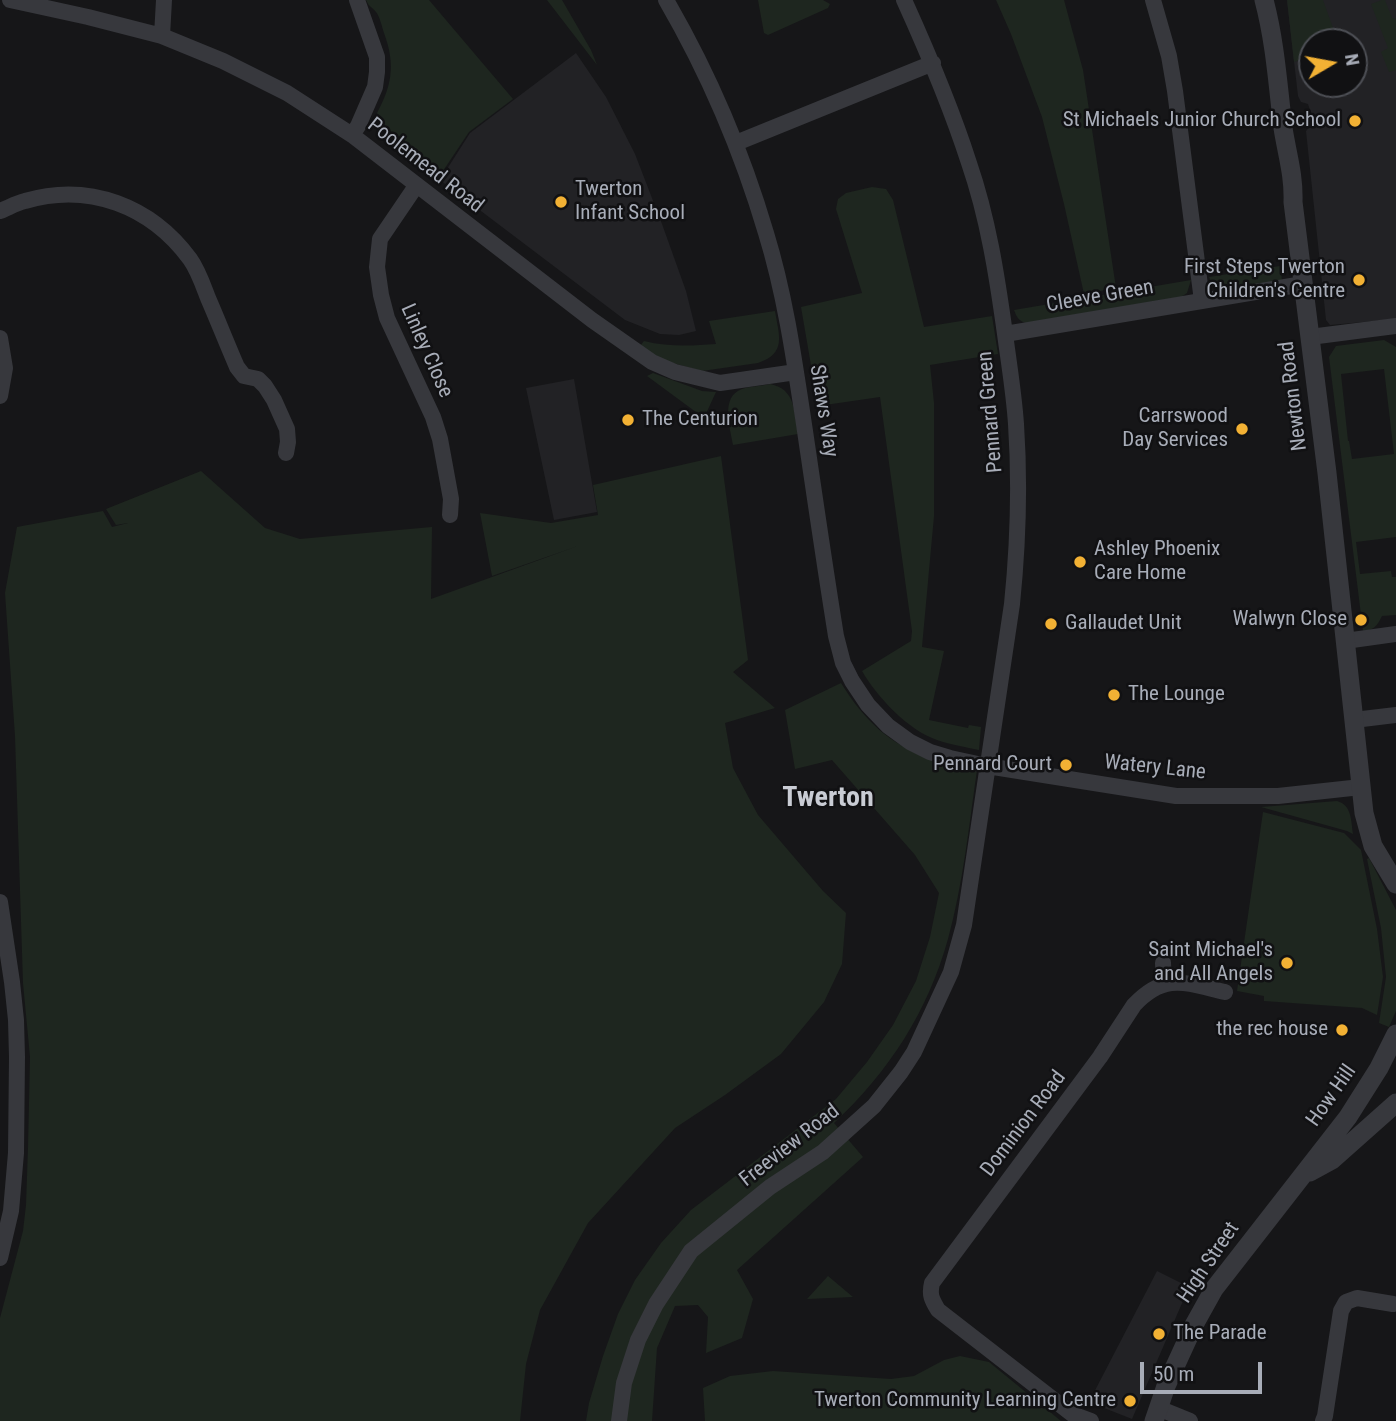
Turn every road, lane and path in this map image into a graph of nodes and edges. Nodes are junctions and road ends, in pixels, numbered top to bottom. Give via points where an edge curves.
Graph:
1 (10, 0) edge
2 (164, 0) edge
3 (357, 0) edge
4 (666, 0) edge
5 (904, 0) edge
6 (1153, 0) edge
7 (1264, 0) edge
8 (162, 36) junction
9 (933, 63) junction
10 (352, 135) junction
11 (736, 143) junction
12 (416, 186) junction
13 (0, 211) edge
14 (1303, 284) junction
15 (1202, 301) junction
16 (1396, 326) edge
17 (1005, 334) junction
18 (1310, 337) junction
19 (0, 338) edge
20 (796, 372) junction
21 (0, 396) edge
22 (286, 453) dead end
23 (456, 505) dead end
24 (1396, 634) edge
25 (1345, 641) junction
26 (1396, 715) edge
27 (1354, 720) junction
28 (987, 766) junction
29 (1361, 787) junction
30 (1396, 884) edge
31 (0, 902) edge
32 (1163, 963) dead end
33 (1164, 984) junction
34 (1225, 992) dead end
35 (1396, 1034) edge
36 (1396, 1103) edge
37 (1299, 1179) junction
38 (0, 1258) edge
39 (1393, 1304) dead end
40 (1156, 1415) edge
41 (619, 1421) edge
42 (1091, 1421) edge
43 (1190, 1421) edge
44 (1322, 1421) edge

1 - 8 street, Poolemead Road
2 - 8 street
3 - 10 street via 377,57 377,72 376,87
4 - 11 street, Shaws Way
5 - 9 street, Pennard Green
6 - 15 street via 1175,91
7 - 14 street, Newton Road via 1293,175
8 - 10 street, Poolemead Road via 287,93
9 - 11 street
9 - 17 street, Pennard Green via 983,211
10 - 12 street, Poolemead Road
11 - 20 street, Shaws Way via 767,235
12 - 20 street, Poolemead Road via 652,362 720,383
12 - 23 street, Linley Close via 380,239 377,267 387,318 433,417
13 - 22 street via 25,201 74,195 117,202 144,215 191,260 237,367 244,376 258,379 274,400 287,429
14 - 15 street, Cleeve Green
14 - 18 street, Newton Road
15 - 17 street, Cleeve Green
16 - 18 street
17 - 28 street, Pennard Green via 1018,463 1016,563
18 - 25 street, Newton Road
19 - 21 street via 5,368
20 - 28 street, Shaws Way via 843,663 868,705 910,742 930,752
24 - 25 street
25 - 27 street, Newton Road
26 - 27 street
27 - 29 street, Newton Road
28 - 29 street, Watery Lane via 1175,796 1278,796
28 - 41 street, Freeview Road via 964,925 951,972 914,1052 874,1106 833,1143 691,1251 638,1340 624,1383
29 - 30 street via 1367,830
31 - 38 street via 16,1020 17,1071 11,1211
32 - 33 street
33 - 34 street via 1191,984
33 - 42 street, Dominion Road via 1134,1005 936,1275 930,1291 938,1310 1072,1414
35 - 37 street, How Hill via 1366,1091
36 - 37 street via 1332,1160
37 - 40 street, High Street via 1214,1289
39 - 44 street via 1357,1298 1346,1302
40 - 43 street

